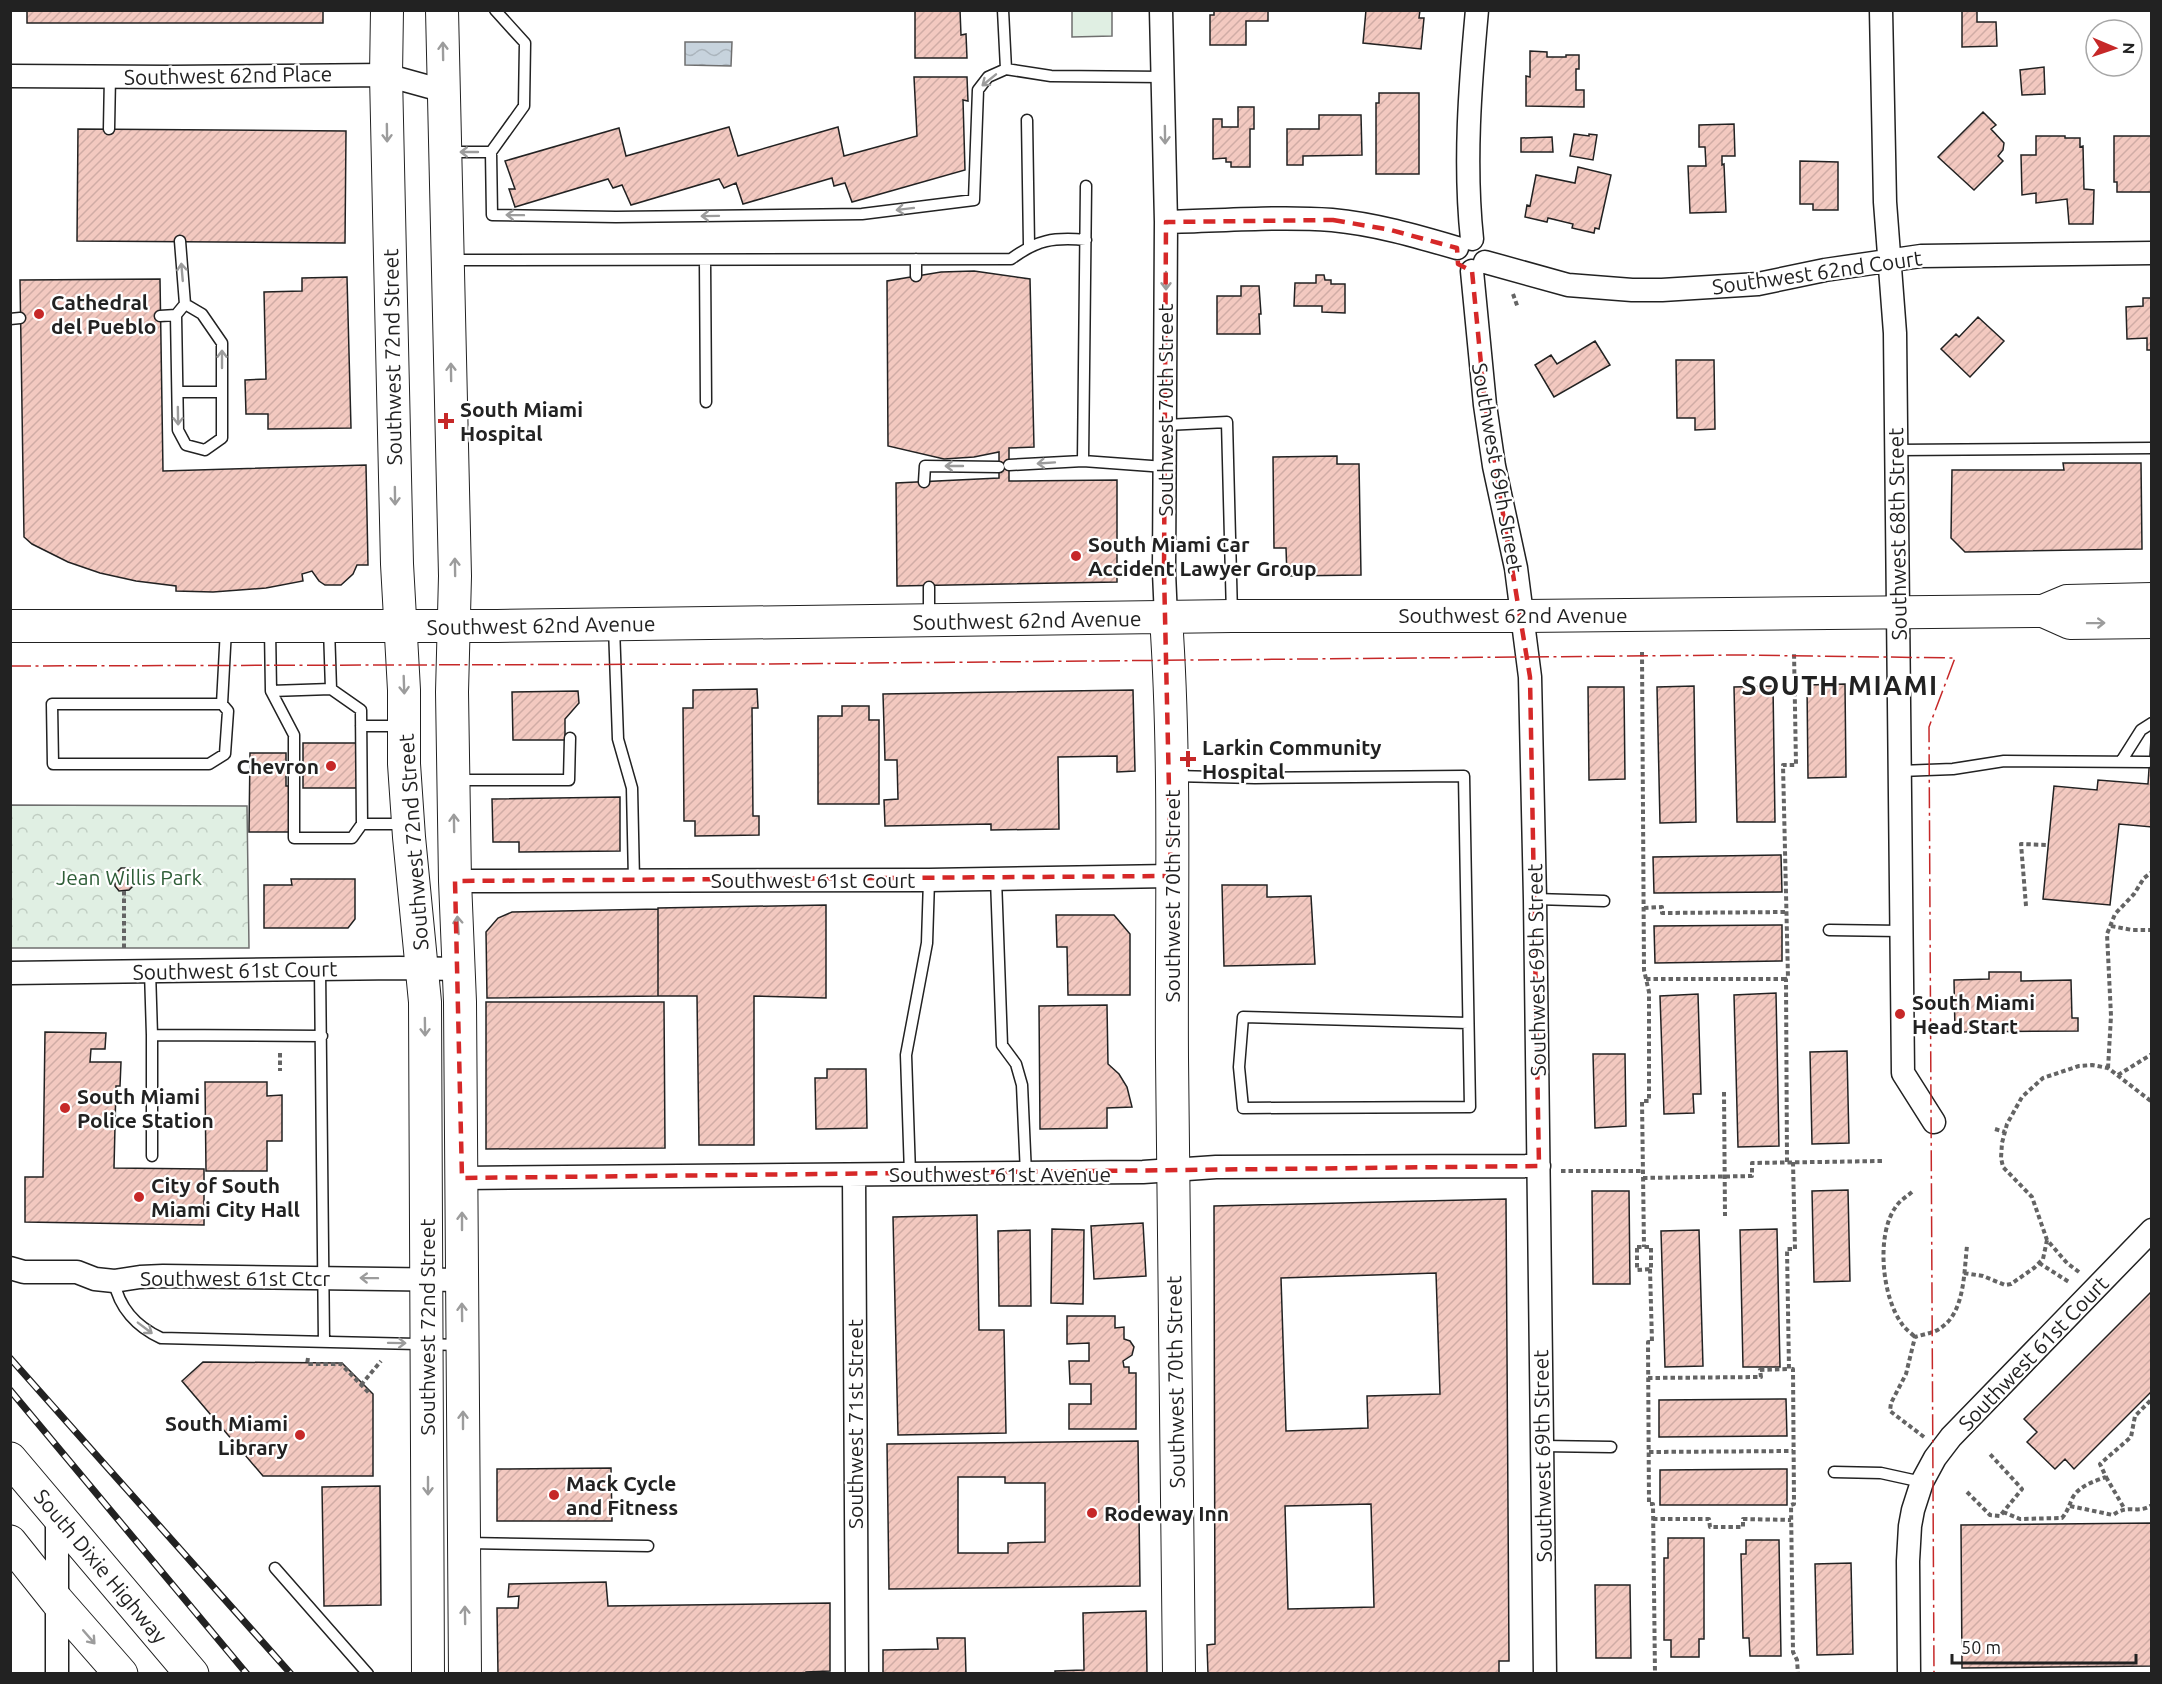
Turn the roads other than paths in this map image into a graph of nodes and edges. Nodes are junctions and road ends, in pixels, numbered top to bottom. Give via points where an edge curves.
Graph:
1 (387, 10) edge
2 (442, 10) edge
3 (495, 10) edge
4 (1003, 10) edge
5 (1161, 10) edge
6 (1477, 10) edge
7 (1881, 10) edge
8 (1006, 69) junction
9 (386, 75) junction
10 (10, 76) edge
11 (110, 76) junction
12 (1164, 77) junction
13 (444, 91) junction
14 (1027, 120) dead end
15 (109, 129) dead end
16 (446, 152) junction
17 (491, 152) junction
18 (1086, 186) dead end
19 (1166, 222) junction
20 (1086, 240) junction
21 (180, 241) dead end
22 (1465, 244) junction
23 (1029, 245) junction
24 (2151, 253) edge
25 (916, 259) junction
26 (449, 260) junction
27 (705, 261) junction
28 (1889, 261) junction
29 (1479, 266) junction
30 (915, 276) dead end
31 (185, 303) junction
32 (176, 315) junction
33 (160, 316) dead end
34 (178, 392) junction
35 (222, 392) junction
36 (706, 402) dead end
37 (1166, 425) junction
38 (2151, 448) edge
39 (1896, 450) junction
40 (925, 454) dead end
41 (1083, 460) junction
42 (925, 466) junction
43 (1165, 467) junction
44 (924, 482) dead end
45 (929, 587) dead end
46 (2151, 599) edge
47 (2043, 611) junction
48 (1898, 612) junction
49 (1232, 616) junction
50 (1523, 616) junction
51 (1166, 618) junction
52 (929, 621) junction
53 (2151, 622) edge
54 (614, 624) junction
55 (10, 626) edge
56 (226, 626) junction
57 (270, 626) junction
58 (329, 626) junction
59 (401, 626) junction
60 (454, 626) junction
61 (332, 689) junction
62 (271, 691) junction
63 (222, 704) junction
64 (2151, 723) edge
65 (361, 726) junction
66 (404, 726) junction
67 (570, 738) dead end
68 (2122, 760) junction
69 (2149, 762) dead end
70 (1900, 771) junction
71 (1172, 776) junction
72 (453, 780) junction
73 (362, 824) junction
74 (408, 824) junction
75 (1171, 876) junction
76 (996, 879) junction
77 (634, 880) junction
78 (929, 880) junction
79 (454, 881) junction
80 (1535, 899) junction
81 (1604, 901) dead end
82 (1829, 930) dead end
83 (1901, 931) junction
84 (422, 968) junction
85 (320, 969) junction
86 (460, 969) junction
87 (150, 971) junction
88 (10, 973) edge
89 (1468, 1023) junction
90 (152, 1035) junction
91 (322, 1036) junction
92 (1934, 1122) dead end
93 (152, 1156) dead end
94 (1549, 1169) junction
95 (1172, 1171) junction
96 (910, 1174) junction
97 (1026, 1174) junction
98 (854, 1175) junction
99 (462, 1178) junction
100 (2151, 1230) edge
101 (10, 1268) edge
102 (323, 1278) junction
103 (427, 1280) junction
104 (461, 1280) junction
105 (114, 1281) junction
106 (324, 1342) junction
107 (427, 1344) junction
108 (462, 1345) junction
109 (1542, 1446) junction
110 (1611, 1447) dead end
111 (10, 1459) edge
112 (1834, 1472) dead end
113 (1922, 1482) junction
114 (57, 1515) junction
115 (10, 1542) edge
116 (464, 1543) junction
117 (648, 1546) dead end
118 (275, 1568) dead end
119 (57, 1601) junction
120 (429, 1671) edge
121 (57, 1674) edge
122 (121, 1674) edge
123 (192, 1674) edge
124 (368, 1674) edge
125 (465, 1674) edge
126 (856, 1674) edge
127 (1179, 1674) edge
128 (1545, 1674) edge
129 (1909, 1674) edge

1 - 9 main road, Southwest 72nd Street
13 -> 2 main road, Southwest 72nd Street
3 - 17 lane via 525,43 524,106
4 - 8 lane
5 - 12 street, Southwest 70th Street
6 - 22 street
7 - 28 street, Southwest 68th Street
8 - 12 lane via 1052,76
8 -> 17 lane via 988,77 978,90 974,200 862,214 492,215
9 - 11 street, Southwest 62nd Place
9 - 13 street, Southwest 62nd Place
9 -> 59 main road, Southwest 72nd Street
10 - 11 street, Southwest 62nd Place
11 - 15 lane
12 -> 19 street, Southwest 70th Street
13 - 16 main road, Southwest 72nd Street
14 - 23 lane
17 -> 16 lane
16 - 26 main road, Southwest 72nd Street
18 - 20 lane
19 - 22 street via 1333,220
19 -> 37 street, Southwest 70th Street
20 - 23 lane via 1063,238
20 - 41 lane
31 -> 21 lane
22 - 29 street via 1456,254 1458,264
23 - 25 lane via 1011,260
24 - 28 street, Southwest 62nd Court via 1921,256
25 - 27 lane
25 - 30 lane
26 - 27 lane
60 -> 26 main road, Southwest 72nd Street
27 - 36 lane
28 - 29 street, Southwest 62nd Court via 1758,284 1662,290 1568,285
28 - 39 street, Southwest 68th Street
29 - 50 street, Southwest 69th Street via 1479,359
31 - 32 lane
35 -> 31 lane via 222,343 202,314
32 - 33 lane
32 - 34 lane
34 - 35 lane
34 -> 35 lane via 178,430 186,446 205,450 222,438
37 - 43 street, Southwest 70th Street
37 - 49 lane via 1227,422
38 - 39 lane
39 - 48 street, Southwest 68th Street
40 - 42 lane
41 -> 42 lane
41 - 43 lane
42 - 44 lane
43 - 51 street, Southwest 70th Street
45 - 52 lane
46 - 47 main road, Southwest 62nd Avenue via 2067,601
47 - 48 main road, Southwest 62nd Avenue
47 -> 53 main road, Southwest 62nd Avenue via 2070,623
48 - 50 main road, Southwest 62nd Avenue
48 - 70 street, Southwest 68th Street
49 - 50 main road, Southwest 62nd Avenue
49 - 51 main road, Southwest 62nd Avenue
50 - 80 street, Southwest 69th Street via 1530,677
51 - 52 main road, Southwest 62nd Avenue
51 - 71 main road, Southwest 70th Street
52 - 54 main road, Southwest 62nd Avenue
54 - 60 main road, Southwest 62nd Avenue
54 - 77 lane via 618,739 632,788
55 - 56 main road, Southwest 62nd Avenue
56 - 57 main road, Southwest 62nd Avenue
56 - 63 lane
57 - 58 main road, Southwest 62nd Avenue
57 - 62 lane
58 - 59 main road, Southwest 62nd Avenue
58 - 61 lane
59 - 60 main road, Southwest 62nd Avenue
59 -> 66 main road, Southwest 72nd Street
60 - 72 main road, Southwest 72nd Street
61 - 62 lane
61 - 65 lane via 361,710
62 - 73 lane via 294,735 294,838 352,838
63 - 63 lane via 52,704 52,764 209,764 225,754 228,711
64 - 68 lane via 2141,730
65 - 66 lane
65 - 73 lane
66 - 74 main road, Southwest 72nd Street
67 - 72 lane via 569,780
68 - 69 lane
68 - 70 lane via 2004,761 1953,769
70 - 83 street, Southwest 68th Street
71 - 75 main road, Southwest 70th Street
71 - 89 lane via 1464,776
79 -> 72 main road, Southwest 72nd Street
73 - 74 lane
74 - 84 main road, Southwest 72nd Street
75 - 76 street, Southwest 61st Court
75 - 95 main road, Southwest 70th Street
76 - 78 street, Southwest 61st Court
76 - 97 lane via 1002,1045 1016,1064 1022,1085
77 - 78 street, Southwest 61st Court
77 - 79 street, Southwest 61st Court
78 - 96 lane via 927,944 906,1056
86 -> 79 main road, Southwest 72nd Street
80 - 81 lane
80 - 94 street, Southwest 69th Street
82 - 83 lane
83 - 92 street, Southwest 68th Street via 1903,1072
84 - 85 street, Southwest 61st Court
84 - 86 street, Southwest 61st Court
84 -> 103 main road, Southwest 72nd Street
85 - 87 street, Southwest 61st Court
85 - 91 lane
86 - 99 main road, Southwest 72nd Street
87 - 88 street, Southwest 61st Court
87 - 90 lane
89 - 89 lane via 1470,1107 1243,1108 1239,1068 1243,1017
90 - 91 lane
90 - 93 lane
91 - 102 lane
94 - 95 street, Southwest 61st Avenue via 1216,1167
94 - 109 street, Southwest 69th Street
95 - 97 street, Southwest 61st Avenue
95 - 127 main road, Southwest 70th Street
96 - 97 street, Southwest 61st Avenue
96 - 98 street, Southwest 61st Avenue
98 - 99 street, Southwest 61st Avenue
98 - 126 street, Southwest 71st Street
104 -> 99 main road, Southwest 72nd Street
100 - 113 street, Southwest 61st Court via 1952,1437
101 - 105 street, Southwest 61st Ctcr via 24,1272 77,1272
103 -> 102 street, Southwest 61st Ctcr
102 - 105 street, Southwest 61st Ctcr via 163,1276
102 - 106 lane
103 - 104 street, Southwest 61st Ctcr
103 - 107 main road, Southwest 72nd Street
108 -> 104 main road, Southwest 72nd Street
105 -> 106 lane via 117,1298 130,1316 161,1338
106 -> 107 lane
107 - 108 lane
107 -> 120 main road, Southwest 72nd Street
116 -> 108 main road, Southwest 72nd Street
109 - 110 lane
109 - 128 street, Southwest 69th Street
111 - 114 highway, South Dixie Highway
112 - 113 lane via 1881,1473
113 - 129 street via 1908,1542
114 - 119 street
114 - 123 highway, South Dixie Highway
115 - 119 highway
116 - 117 lane
125 -> 116 main road, Southwest 72nd Street
118 - 124 lane
119 - 121 street
119 -> 122 highway

